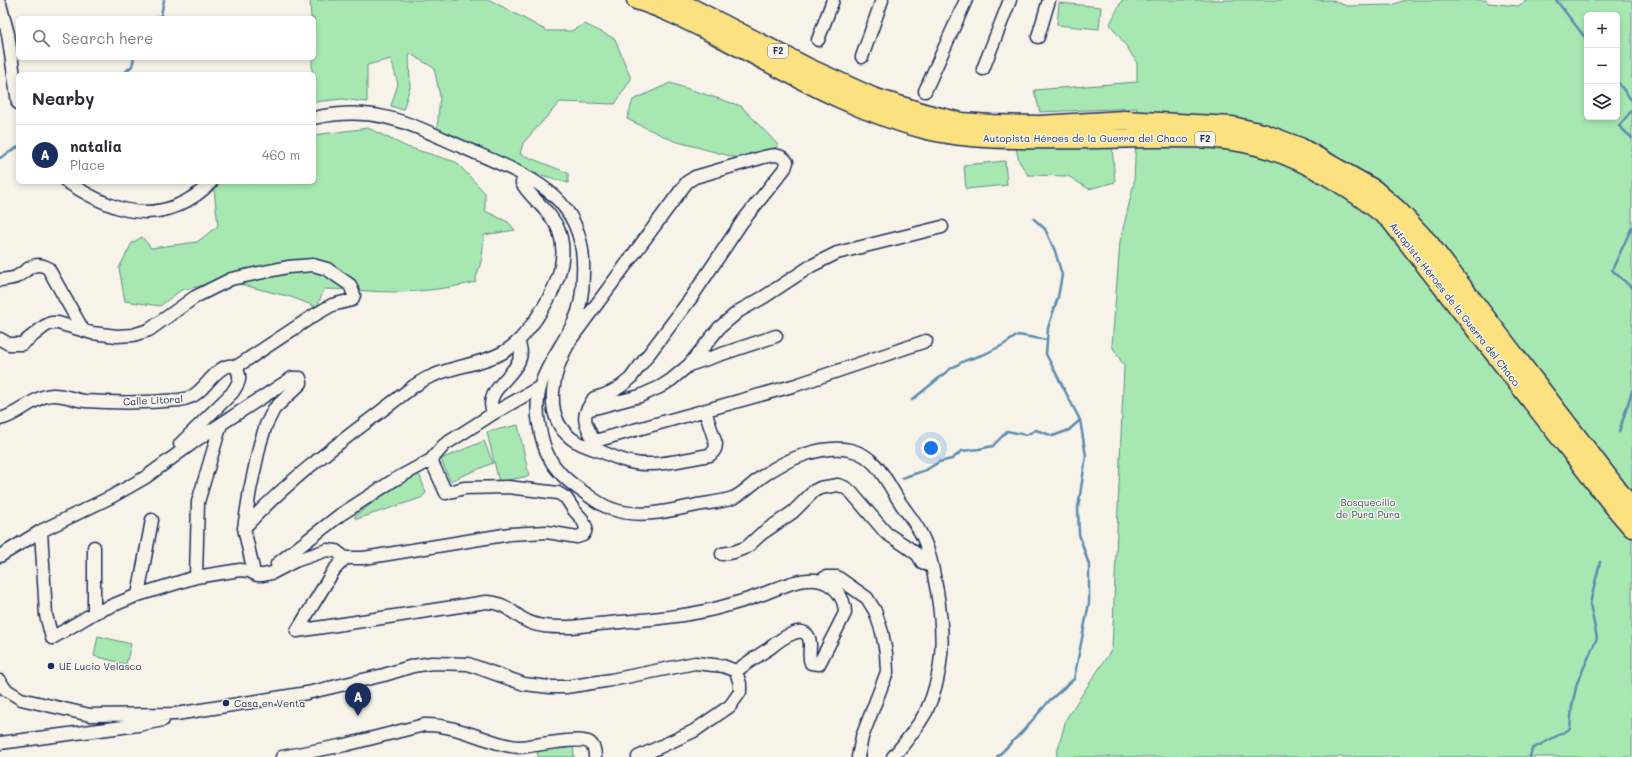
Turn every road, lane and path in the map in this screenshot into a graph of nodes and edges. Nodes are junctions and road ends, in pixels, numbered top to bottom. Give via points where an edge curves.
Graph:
1 (636, 0) edge
2 (671, 0) edge
3 (833, 0) edge
4 (882, 0) edge
5 (966, 0) edge
6 (1010, 0) edge
7 (1049, 0) edge
8 (0, 4) edge
9 (1038, 36) dead end
10 (818, 40) dead end
11 (862, 57) dead end
12 (983, 69) dead end
13 (16, 89) edge
14 (925, 91) dead end
15 (316, 118) edge
16 (524, 176) junction
17 (70, 184) edge
18 (209, 184) edge
19 (942, 227) dead end
20 (0, 280) edge
21 (83, 330) junction
22 (776, 336) dead end
23 (0, 339) edge
24 (926, 341) dead end
25 (518, 342) junction
26 (689, 365) junction
27 (236, 367) junction
28 (540, 387) junction
29 (587, 410) junction
30 (705, 411) junction
31 (494, 413) junction
32 (0, 419) edge
33 (221, 424) junction
34 (595, 445) junction
35 (177, 454) junction
36 (431, 460) junction
37 (564, 477) junction
38 (558, 494) junction
39 (1632, 508) edge
40 (152, 520) dead end
41 (244, 528) junction
42 (1632, 528) edge
43 (41, 531) junction
44 (94, 547) dead end
45 (722, 554) dead end
46 (0, 556) edge
47 (345, 558) junction
48 (932, 567) junction
49 (255, 574) junction
50 (196, 577) junction
51 (820, 581) junction
52 (138, 595) junction
53 (94, 612) junction
54 (736, 671) junction
55 (0, 681) edge
56 (176, 714) junction
57 (0, 743) edge
58 (282, 757) edge
59 (595, 757) edge
60 (638, 757) edge
61 (858, 757) edge
62 (893, 757) edge

1 - 42 highway, Autopista Héroes de la Guerra del Chaco / F2 via 678,16 844,101 880,116 929,130 986,138 1225,139 1258,146 1295,159 1329,176 1390,220
2 - 39 highway, Autopista Héroes de la Guerra del Chaco / F2 via 873,97 961,122 1040,124 1124,120 1232,126 1263,133 1300,147 1374,189 1429,243
3 - 10 street
4 - 11 street
5 - 14 street
6 - 12 street
7 - 9 street
8 - 13 street via 8,34
15 - 16 street via 346,112 391,117
16 - 25 street via 522,183 526,190 546,210 559,231 563,255 559,276 546,304
16 - 28 street via 548,189 565,206 574,219 584,261 581,302
17 - 18 street via 102,202 142,213 159,212 187,202
19 - 26 street via 836,253 811,266 764,298 739,311 719,328
20 - 21 street via 15,277 34,265 40,264 48,268
21 - 23 street via 51,323 22,344 9,344
21 - 27 street, Calle Litoral via 117,336 134,335 149,330 195,298 231,279 288,267 313,265 327,269 350,285 354,295 352,300 332,305
22 - 26 street
24 - 30 street via 796,385
25 - 31 street via 521,350 517,364 492,398 490,405
25 - 41 street via 501,354 429,377 414,386 313,463
26 - 29 street via 672,380 647,393
27 - 32 street, Calle Litoral via 228,366 221,369 198,393 189,398 108,402 52,395 42,397 20,411
27 - 35 street via 240,377 238,384 177,447
28 - 31 street
28 - 37 street via 537,400 541,433 550,460
29 - 34 street via 584,420
29 - 34 street via 594,398 607,395 630,379 691,298 742,222 778,178 787,162 784,158 773,155 694,176 571,339 556,375 553,390 555,414 571,438 580,444
30 - 34 street
30 - 34 street via 716,444 716,449 710,455 651,464 630,462
31 - 36 street via 444,445
33 - 35 street
33 - 41 street via 292,378 300,378 301,383 274,409 266,425 250,490
33 - 50 street via 198,502
35 - 43 street via 146,477 112,497
36 - 38 street via 446,493 464,488 508,487
36 - 49 street via 394,480 340,515 280,562
37 - 38 street
37 - 48 street via 612,509 634,514 651,514 727,500 743,492 787,461 805,454 848,449 869,457 880,470 921,534
38 - 47 street via 566,498 582,519 586,527 583,535 569,537 547,532 510,534 370,558
40 - 52 street
41 - 49 street
43 - 46 street
43 - 53 street via 46,615 52,638
44 - 53 street
45 - 48 street via 747,547 761,534 794,512 814,491 838,485 851,492 886,533
47 - 49 street via 336,551 326,550 295,561 272,573
47 - 51 street via 334,570 297,631 486,602 499,603 535,624 572,627 699,612 759,596 788,584
48 - 62 street via 941,617 943,648 938,675 925,712 914,731
49 - 50 street via 240,570
50 - 52 street
51 - 54 street via 837,592 845,606 843,619 821,662 811,663 811,646 806,633 794,632
51 - 61 street via 826,577 837,577 866,598 876,611 882,632 887,672 862,737
52 - 53 street
54 - 56 street via 723,666 695,663 611,680 550,688 524,684 468,664 432,663 307,693
54 - 60 street via 740,692 730,706 694,731
55 - 56 street via 5,689 21,699 90,715
56 - 57 street via 138,725
58 - 59 street via 432,724 518,747 586,741 593,747

